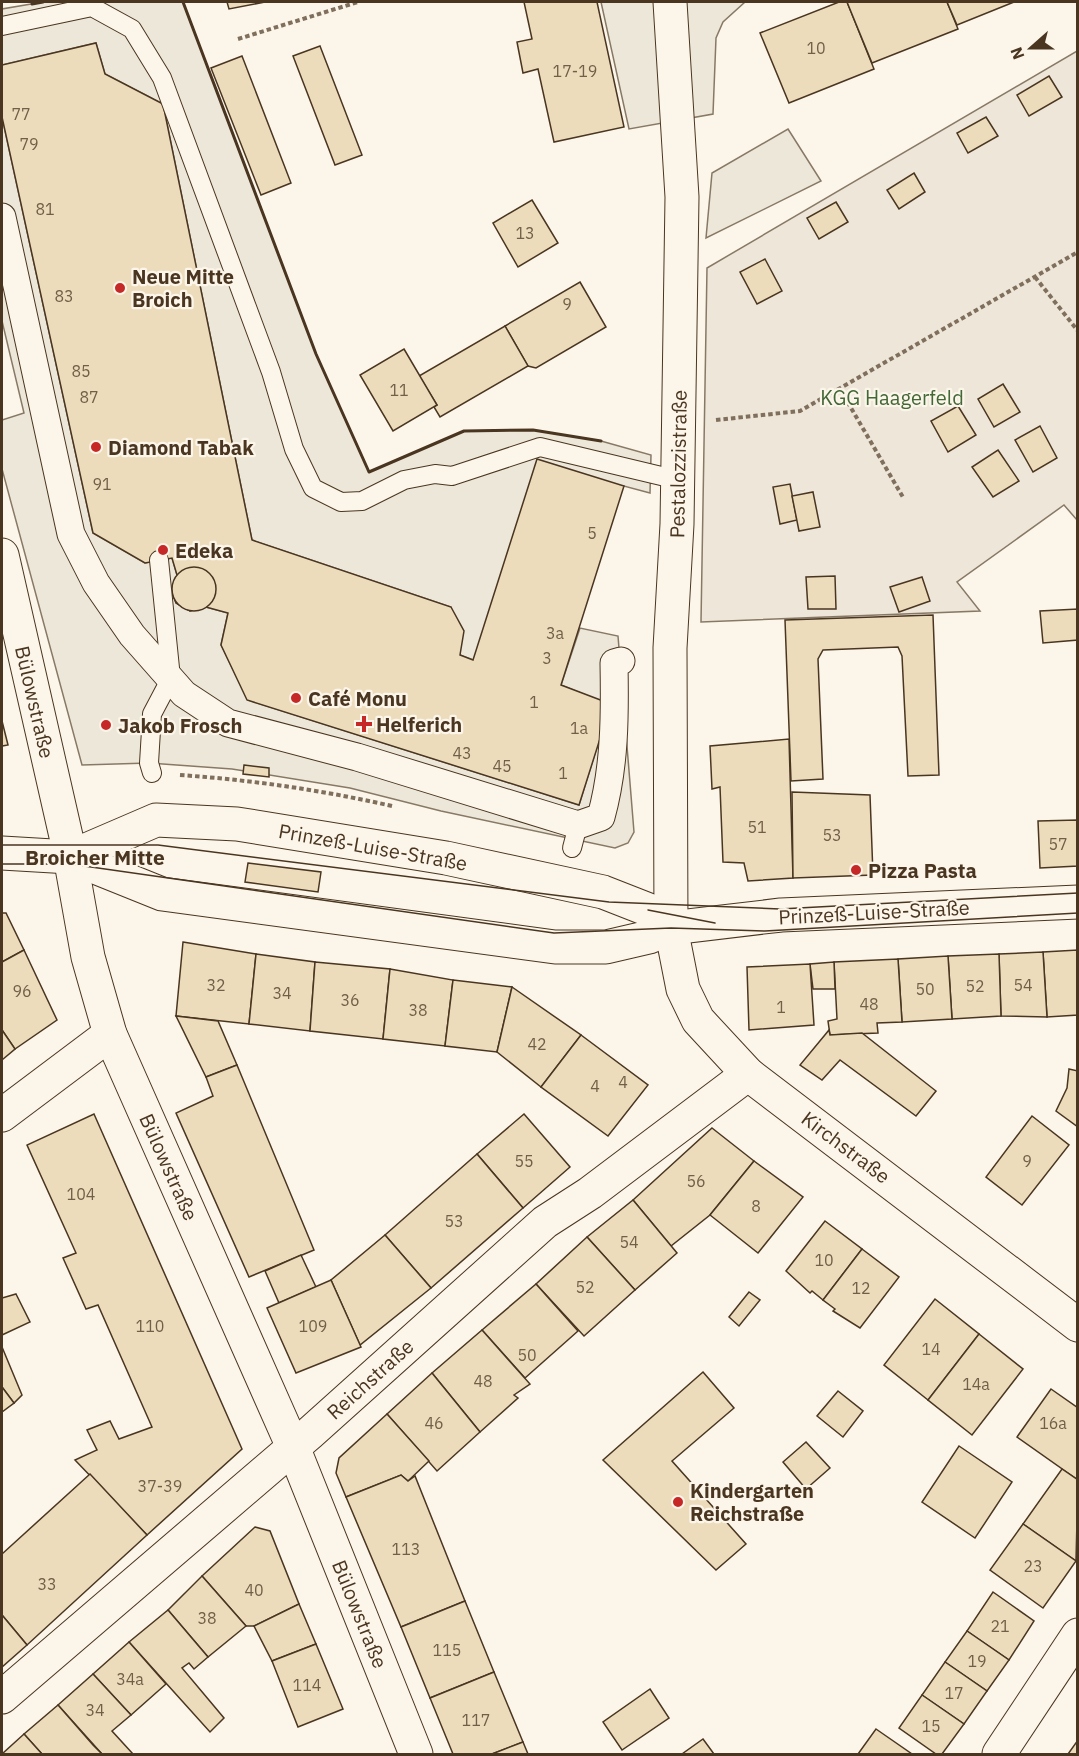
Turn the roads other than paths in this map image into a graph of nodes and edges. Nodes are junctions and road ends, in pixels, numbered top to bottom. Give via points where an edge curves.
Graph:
1 (670, 2) edge
2 (2, 26) edge
3 (2, 217) edge
4 (678, 480) junction
5 (2, 555) edge
6 (159, 560) dead end
7 (621, 661) dead end
8 (171, 678) junction
9 (152, 773) road end
10 (2, 853) edge
11 (70, 856) junction
12 (1077, 902) edge
13 (671, 928) junction
14 (110, 1034) junction
15 (748, 1074) junction
16 (2, 1115) edge
17 (1077, 1325) edge
18 (293, 1447) junction
19 (1077, 1635) edge
20 (2, 1697) edge
21 (416, 1755) edge
22 (999, 1755) edge

1 - 4 street, Pestalozzistraße via 682,197
2 - 4 lane via 92,6 132,29 162,78 272,372 294,449 313,488 341,502 362,501 404,480 435,474 452,476 540,447
3 - 8 street via 71,534 96,583 132,635
4 - 13 street, Pestalozzistraße via 670,648
5 - 11 street, Bülowstraße
6 - 8 lane
7 - 8 street via 614,663 615,730 601,817 575,837 357,757 228,723 184,694
8 - 9 lane via 152,714
10 - 11 street, Prinzeß-Luise-Straße
11 - 13 street, Prinzeß-Luise-Straße via 162,894 524,945 606,947
11 - 13 street, Prinzeß-Luise-Straße via 156,820 237,824 446,858 603,892 649,910
11 - 14 street, Bülowstraße via 88,957
12 - 13 street, Prinzeß-Luise-Straße via 781,915
13 - 15 street, Kirchstraße via 683,988 698,1020
14 - 16 street
14 - 18 street, Bülowstraße
15 - 17 street, Kirchstraße
15 - 18 street, Reichstraße via 599,1187 545,1222
18 - 20 street, Reichstraße
18 - 21 street, Bülowstraße
19 - 22 street

